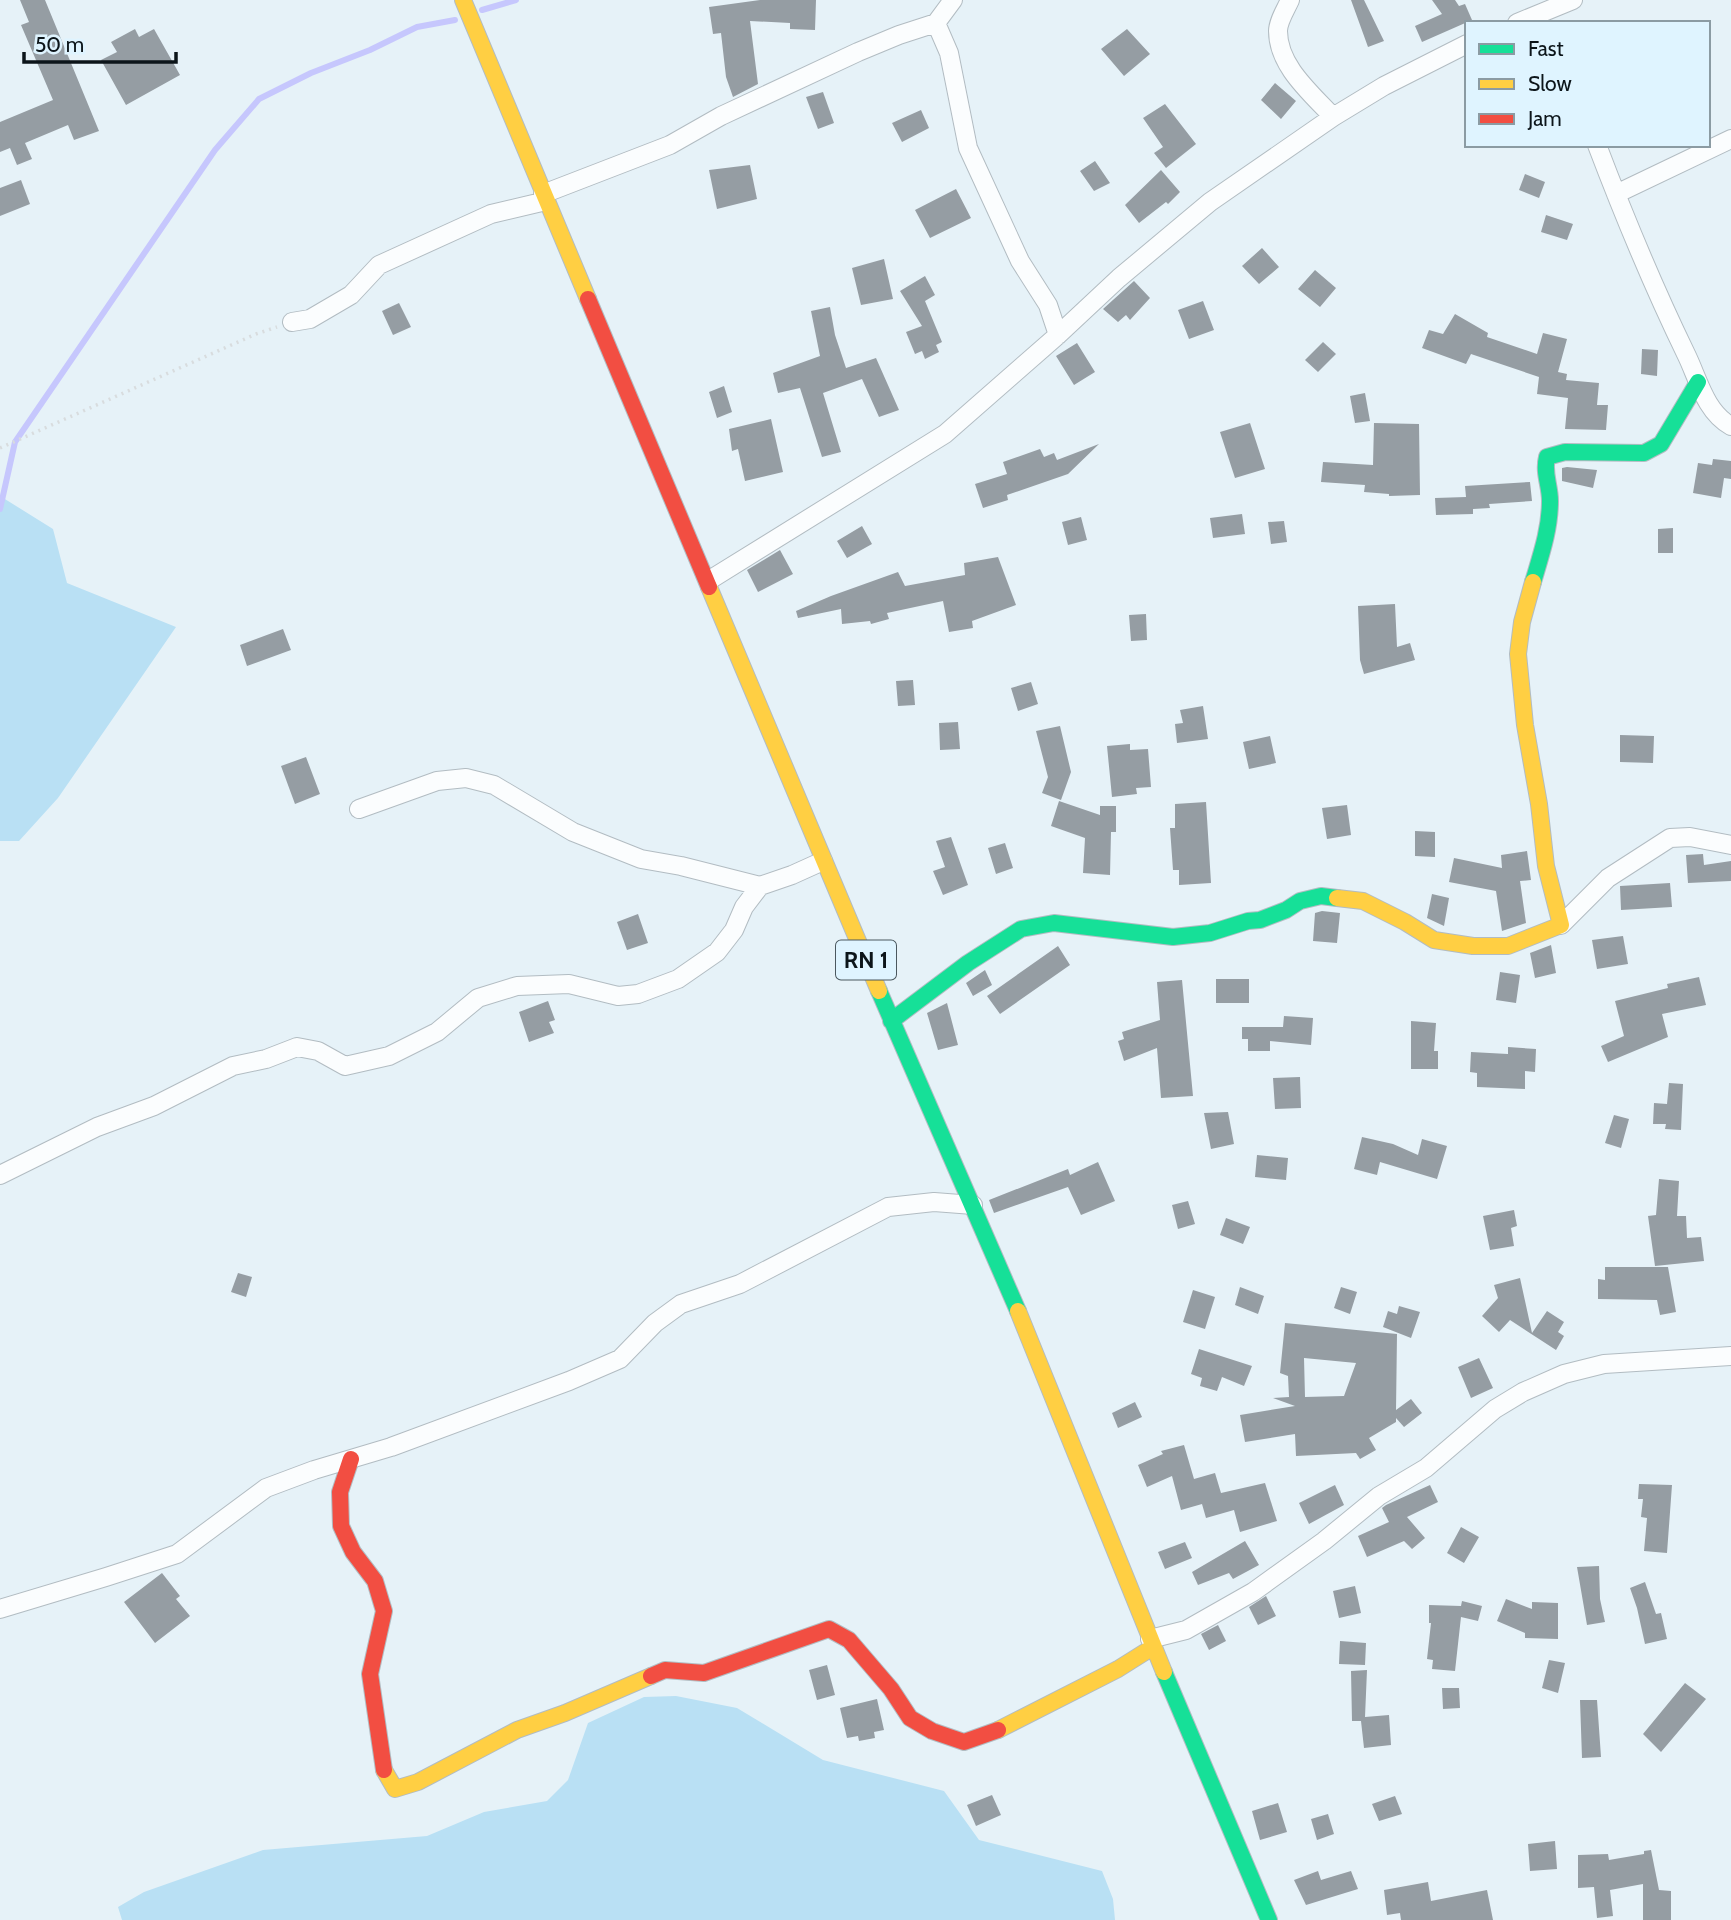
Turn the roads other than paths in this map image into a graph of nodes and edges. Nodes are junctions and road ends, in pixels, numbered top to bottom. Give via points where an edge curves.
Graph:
1 (463, 0) edge
2 (953, 0) edge
3 (1290, 0) edge
4 (1573, 0) edge
5 (1544, 11) edge
6 (1522, 21) edge
7 (936, 23) junction
8 (1465, 45) edge
9 (1333, 117) junction
10 (1731, 139) edge
11 (1598, 147) edge
12 (1616, 194) junction
13 (545, 198) junction
14 (292, 322) road end
15 (1058, 335) junction
16 (1698, 382) junction
17 (1731, 426) edge
18 (708, 581) junction
19 (359, 809) dead end
20 (1731, 845) edge
21 (823, 861) junction
22 (761, 886) junction
23 (1561, 925) junction
24 (891, 1021) junction
25 (0, 1175) edge
26 (973, 1205) junction
27 (1731, 1356) edge
28 (351, 1459) junction
29 (0, 1609) edge
30 (1152, 1643) junction
31 (1269, 1920) edge

1 - 13 street, RN 1
2 - 7 street
3 - 9 street via 1278,29 1284,59
4 - 5 street
5 - 6 street
7 - 13 street via 858,52 670,145
7 - 15 street via 948,53 968,148 1020,261 1048,305
8 - 9 street
9 - 15 street via 1210,202
10 - 12 street
11 - 12 street
12 - 16 street
13 - 14 street via 491,214 379,265 351,295 310,319
13 - 18 street, RN 1
15 - 18 street via 945,434
16 - 17 street via 1707,401
16 - 23 street via 1661,444 1644,453 1565,452 1547,457 1544,468 1550,498 1548,531 1522,622 1518,654 1546,866
18 - 21 street, RN 1
19 - 22 street via 438,781 466,778 494,785 573,832 641,859
20 - 23 street via 1670,838 1608,878
21 - 22 street
21 - 24 street, RN 1
22 - 25 street via 717,952 668,983 618,996 569,984 517,986 478,998 437,1032 389,1056 345,1066 318,1051 297,1047 233,1066
23 - 24 street via 1507,946 1473,946 1434,940 1363,901 1321,896 1260,920 1185,936 1054,923 1021,929
24 - 26 street, RN 1
26 - 28 street via 934,1202 888,1207 740,1283 681,1304 620,1359
26 - 30 street, RN 1
27 - 30 street via 1604,1364 1564,1374 1523,1392 1495,1409 1426,1468 1379,1496 1252,1592 1186,1630
28 - 29 street via 267,1488 177,1553
28 - 30 street via 340,1492 341,1526 353,1552 376,1581 384,1611 370,1674 384,1773 395,1789 418,1782 517,1730 665,1670 704,1674 829,1629 849,1640 910,1718 964,1742 1009,1727 1118,1669
30 - 31 street, RN 1

